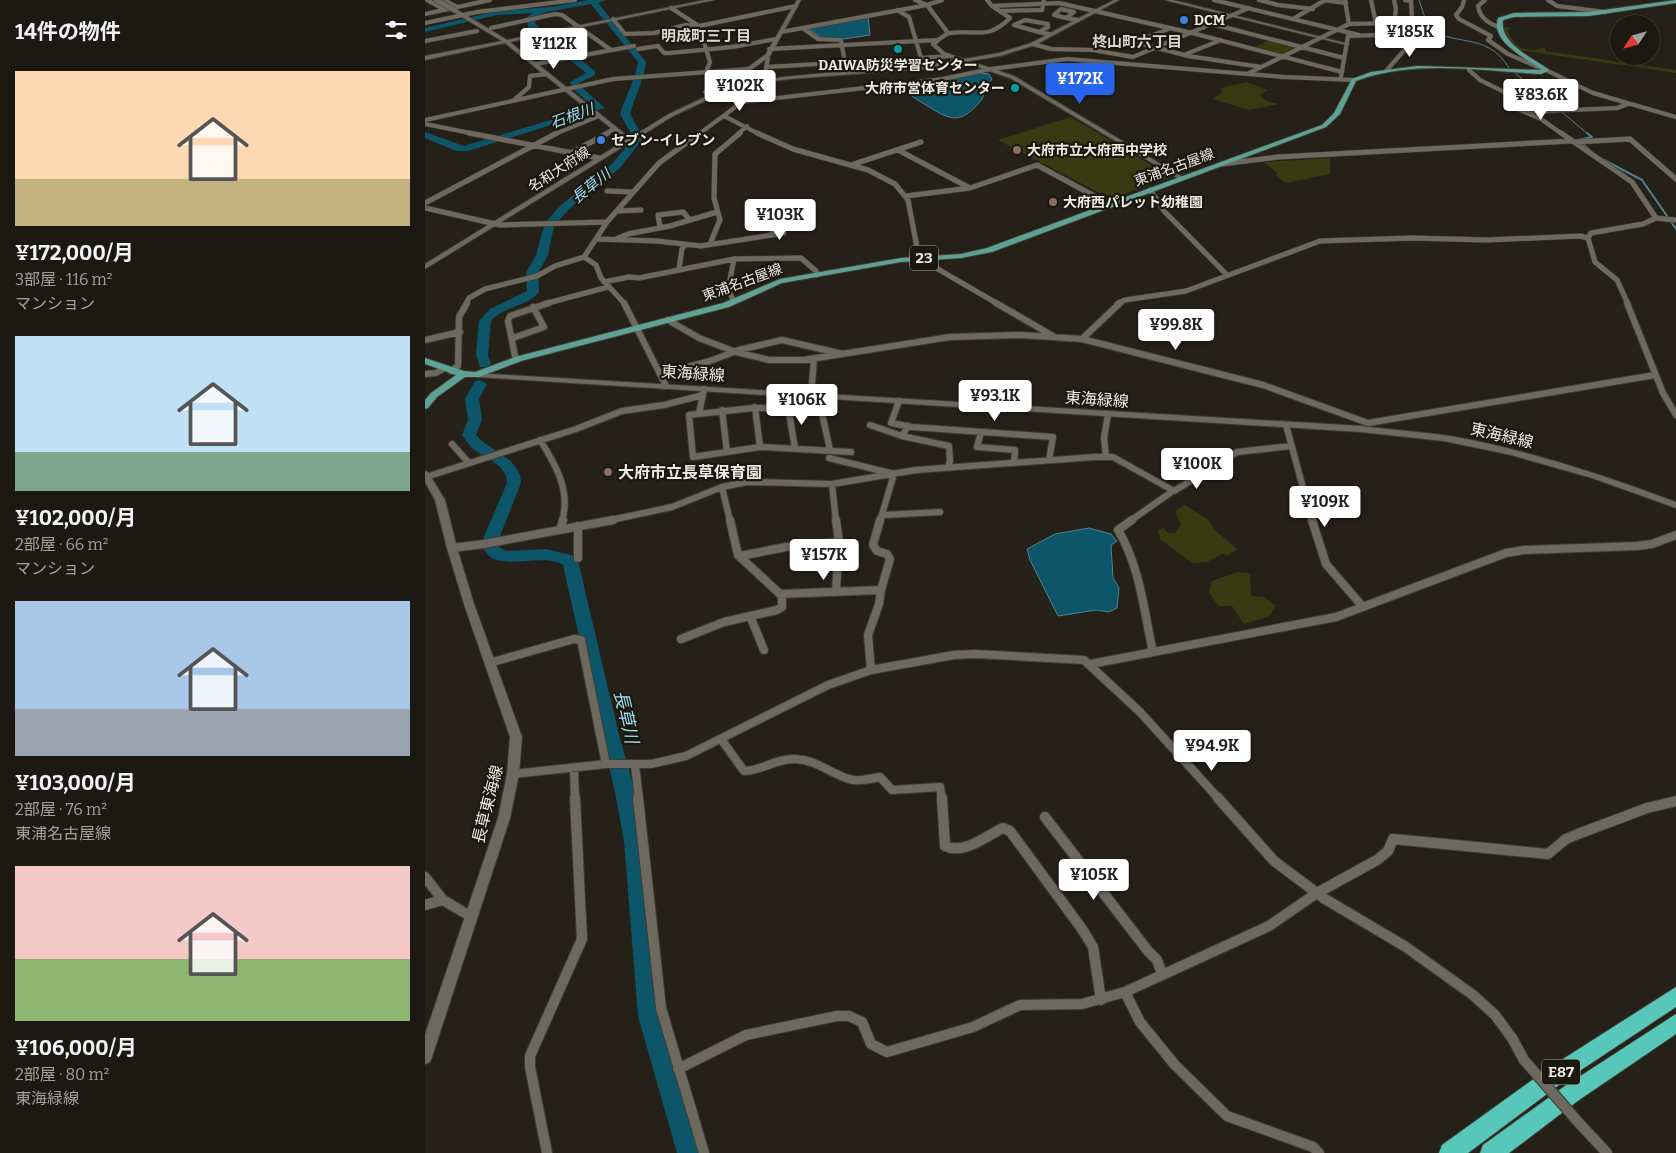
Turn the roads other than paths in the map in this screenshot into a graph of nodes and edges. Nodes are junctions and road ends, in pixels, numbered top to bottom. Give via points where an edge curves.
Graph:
1 (436, 0) edge
2 (444, 0) edge
3 (490, 0) edge
4 (519, 0) edge
5 (575, 0) edge
6 (685, 0) edge
7 (711, 0) edge
8 (799, 0) edge
9 (915, 0) edge
10 (942, 0) edge
11 (987, 0) edge
12 (1117, 0) edge
13 (1167, 0) edge
14 (1214, 0) edge
15 (1238, 0) edge
16 (1259, 0) edge
17 (1324, 0) edge
18 (1371, 0) edge
19 (1394, 0) edge
20 (1405, 0) edge
21 (1464, 0) edge
22 (1485, 0) edge
23 (1548, 0) edge
24 (427, 1) edge
25 (1676, 1) edge
26 (1016, 2) edge
27 (1044, 2) edge
28 (1074, 2) dead end
29 (1346, 2) edge
30 (692, 4) junction
31 (1231, 4) junction
32 (927, 5) junction
33 (1069, 5) junction
34 (528, 6) junction
35 (796, 6) junction
36 (992, 6) junction
37 (671, 8) junction
38 (1249, 8) junction
39 (455, 9) junction
40 (1313, 9) junction
41 (445, 10) junction
42 (897, 10) junction
43 (999, 11) junction
44 (1096, 11) junction
45 (1605, 12) junction
46 (425, 14) edge
47 (463, 16) junction
48 (1231, 16) junction
49 (1066, 18) junction
50 (1293, 19) junction
51 (610, 20) junction
52 (1079, 20) junction
53 (425, 23) edge
54 (1376, 23) junction
55 (1212, 24) junction
56 (1349, 24) junction
57 (579, 26) junction
58 (699, 26) junction
59 (491, 28) dead end
60 (1171, 28) junction
61 (1501, 28) junction
62 (804, 29) junction
63 (477, 30) dead end
64 (1338, 30) junction
65 (781, 32) junction
66 (1038, 32) junction
67 (948, 33) junction
68 (1191, 33) junction
69 (1049, 34) junction
70 (1411, 34) junction
71 (1359, 35) junction
72 (1321, 38) junction
73 (776, 39) junction
74 (938, 40) junction
75 (1221, 40) junction
76 (425, 41) edge
77 (505, 41) junction
78 (916, 41) junction
79 (1033, 44) junction
80 (1347, 44) junction
81 (841, 46) junction
82 (1302, 47) junction
83 (1155, 48) junction
84 (769, 49) junction
85 (611, 50) junction
86 (705, 50) junction
87 (944, 54) joint
88 (1184, 55) junction
89 (951, 56) junction
90 (766, 57) junction
91 (1283, 57) junction
92 (425, 58) edge
93 (1344, 58) junction
94 (966, 61) junction
95 (845, 63) junction
96 (535, 64) junction
97 (767, 67) junction
98 (1261, 67) junction
99 (890, 69) junction
100 (991, 69) junction
101 (1469, 70) junction
102 (1546, 70) junction
103 (748, 71) junction
104 (1386, 71) junction
105 (705, 72) junction
106 (1342, 72) junction
107 (547, 74) junction
108 (1248, 74) junction
109 (764, 78) dead end
110 (1341, 79) junction
111 (1354, 80) junction
112 (753, 83) junction
113 (565, 89) junction
114 (705, 92) dead end
115 (514, 100) junction
116 (741, 102) junction
117 (1628, 104) junction
118 (1525, 112) junction
119 (597, 115) junction
120 (724, 116) junction
121 (1676, 118) edge
122 (425, 120) edge
123 (425, 124) edge
124 (747, 126) junction
125 (614, 128) junction
126 (631, 140) junction
127 (921, 142) dead end
128 (1576, 142) junction
129 (532, 145) junction
130 (898, 150) junction
131 (571, 153) junction
132 (599, 158) junction
133 (854, 164) junction
134 (1222, 164) junction
135 (1181, 178) junction
136 (1676, 179) edge
137 (968, 187) junction
138 (1150, 190) junction
139 (607, 191) dead end
140 (632, 192) junction
141 (906, 196) junction
142 (425, 203) edge
143 (1111, 205) junction
144 (425, 208) edge
145 (795, 208) dead end
146 (641, 210) dead end
147 (617, 212) junction
148 (717, 212) junction
149 (1656, 218) junction
150 (690, 220) junction
151 (1674, 220) edge
152 (607, 222) junction
153 (496, 224) junction
154 (660, 227) junction
155 (748, 233) dead end
156 (784, 233) dead end
157 (772, 235) junction
158 (1588, 238) junction
159 (596, 239) junction
160 (751, 239) junction
161 (614, 240) junction
162 (710, 244) dead end
163 (685, 245) junction
164 (584, 256) junction
165 (919, 258) junction
166 (734, 259) junction
167 (425, 267) edge
168 (679, 269) junction
169 (816, 275) junction
170 (1227, 275) junction
171 (606, 285) junction
172 (734, 302) junction
173 (533, 307) junction
174 (668, 320) junction
175 (637, 328) junction
176 (460, 332) junction
177 (1055, 337) junction
178 (513, 338) junction
179 (1082, 339) junction
180 (425, 340) edge
181 (736, 352) junction
182 (845, 354) junction
183 (518, 359) junction
184 (814, 359) junction
185 (425, 361) edge
186 (447, 370) junction
187 (425, 374) edge
188 (463, 374) junction
189 (660, 374) junction
190 (1655, 375) junction
191 (476, 376) junction
192 (666, 386) junction
193 (704, 392) junction
194 (811, 395) junction
195 (899, 401) junction
196 (425, 406) edge
197 (755, 406) junction
198 (788, 407) junction
199 (722, 410) junction
200 (699, 414) junction
201 (1108, 414) junction
202 (1676, 415) edge
203 (870, 425) dead end
204 (1285, 425) junction
205 (908, 426) junction
206 (1367, 426) junction
207 (981, 432) junction
208 (902, 436) junction
209 (540, 440) junction
210 (452, 444) dead end
211 (760, 446) junction
212 (1291, 446) junction
213 (795, 448) junction
214 (830, 450) junction
215 (727, 452) junction
216 (851, 452) dead end
217 (1105, 457) junction
218 (829, 458) dead end
219 (1049, 460) junction
220 (448, 461) dead end
221 (469, 463) junction
222 (1014, 463) junction
223 (455, 468) junction
224 (948, 468) junction
225 (894, 474) junction
226 (426, 476) edge
227 (832, 484) junction
228 (722, 487) junction
229 (1170, 493) dead end
230 (1676, 505) edge
231 (939, 512) dead end
232 (883, 515) junction
233 (579, 526) junction
234 (560, 530) junction
235 (1676, 535) edge
236 (839, 542) junction
237 (451, 548) junction
238 (740, 556) junction
239 (577, 558) dead end
240 (881, 590) junction
241 (836, 591) junction
242 (782, 594) junction
243 (1363, 607) junction
244 (749, 616) junction
245 (681, 639) dead end
246 (764, 650) dead end
247 (1153, 652) junction
248 (489, 663) junction
249 (1091, 664) junction
250 (871, 670) junction
251 (721, 739) junction
252 (606, 764) junction
253 (635, 765) junction
254 (574, 769) junction
255 (513, 774) junction
256 (1676, 801) edge
257 (1045, 817) dead end
258 (425, 877) edge
259 (1317, 893) junction
260 (443, 900) junction
261 (425, 906) edge
262 (470, 916) junction
263 (1162, 974) junction
264 (1125, 992) junction
265 (1676, 996) edge
266 (1101, 1000) junction
267 (1676, 1023) edge
268 (425, 1057) edge
269 (678, 1069) junction
270 (547, 1153) edge
271 (704, 1153) edge
272 (1319, 1153) edge
273 (1450, 1153) edge
274 (1491, 1153) edge
275 (1607, 1153) edge

1 - 39 main road, bridge
2 - 39 street
3 - 39 street
4 - 34 street
5 - 34 street
6 - 30 main road
7 - 30 main road
8 - 35 main road
9 - 32 street
10 - 32 street
11 - 36 street
12 - 44 main road, 名和大府線
13 - 48 main road
14 - 31 street
15 - 31 street
16 - 40 street
17 - 29 street
17 - 40 street
18 - 54 street
19 - 54 street via 1394,23
20 - 70 street via 1411,1
21 - 102 street via 1456,15 1458,19 1491,36 1488,40 1508,54
22 - 61 street via 1477,6 1479,13 1488,23
23 - 45 street via 1557,6
24 - 41 street
25 - 45 main road
26 - 27 street
26 - 36 street
27 - 33 street
27 - 43 street via 1042,10
28 - 33 street
29 - 56 street
30 - 37 main road
31 - 38 street
32 - 42 street
32 - 67 street
33 - 44 street
34 - 47 street
35 - 58 street
35 - 65 main road
36 - 43 street
37 - 51 main road
37 - 58 street
38 - 48 street
38 - 50 street
39 - 41 street
39 - 47 main road
40 - 50 street
41 - 46 street
42 - 62 street
42 - 78 street via 909,17
43 - 67 street via 1010,18 985,34
44 - 52 main road, 名和大府線
44 - 60 street
45 - 61 main road via 1508,15 1499,21
47 - 53 street
47 - 77 main road
48 - 55 street
48 - 72 main road
49 - 49 street via 1056,16 1054,15 1061,9 1074,12
49 - 52 street
50 - 64 street
51 - 57 main road
51 - 58 street via 625,34
52 - 69 main road, 名和大府線
54 - 56 street
55 - 68 street
55 - 82 street
56 - 64 street
57 - 59 street via 562,14
57 - 77 main road
57 - 85 street
58 - 86 street
60 - 68 street
60 - 83 street via 1135,42
61 - 102 main road via 1510,46
62 - 65 street
62 - 81 street via 818,39 841,40
63 - 76 street
64 - 71 street
64 - 72 street
65 - 73 main road
66 - 66 street via 1017,27 1014,26 1023,19 1048,24
66 - 69 street
67 - 74 street
68 - 75 street
68 - 83 street
69 - 79 main road, 名和大府線
70 - 71 street
70 - 104 street via 1408,46
71 - 80 street via 1348,36
72 - 80 main road
72 - 82 street
73 - 84 main road
73 - 86 street
74 - 78 street
74 - 87 street via 933,44
75 - 88 street
75 - 91 street
77 - 92 main road
77 - 96 main road
78 - 81 street
78 - 89 street via 921,58
79 - 83 street via 1051,49 1093,50 1133,57
79 - 94 main road, 名和大府線
80 - 93 street
81 - 84 street
81 - 95 street
82 - 91 street
82 - 93 street
83 - 88 street
84 - 90 main road
85 - 86 street via 658,46 670,54
85 - 96 street
86 - 105 street via 710,62
87 - 89 main road
88 - 98 street
89 - 94 main road
90 - 97 street
90 - 103 main road
91 - 98 street
91 - 106 street
93 - 106 street
94 - 99 main road, 名和大府線
94 - 100 main road
95 - 97 street
95 - 99 street via 886,60
96 - 107 main road
97 - 109 street
98 - 108 street
99 - 112 main road, 名和大府線
100 - 108 street via 1067,59
100 - 116 street via 943,79
100 - 135 main road via 1012,77
101 - 102 main road
101 - 104 main road via 1420,68
101 - 118 street via 1503,92 1517,109
102 - 117 street via 1572,86
103 - 105 street
103 - 112 main road
103 - 114 street
104 - 111 main road
105 - 113 street via 613,79
106 - 110 street
107 - 113 main road
107 - 115 street via 531,76 529,87
108 - 110 street
110 - 111 street
111 - 134 main road, 東浦名古屋線 / 23 via 1329,123
112 - 116 street via 752,91
112 - 126 main road, 名和大府線 via 695,102
113 - 115 street
113 - 119 main road
115 - 122 street
116 - 120 street
117 - 118 street via 1617,108
117 - 121 street
118 - 128 street
119 - 125 main road
119 - 129 street
120 - 124 street
120 - 140 street via 664,158
123 - 129 street
124 - 133 street via 795,150
124 - 148 street via 715,154 714,198
125 - 126 main road
125 - 131 street
126 - 132 main road, 名和大府線
127 - 130 street
128 - 134 street via 1259,158
128 - 136 street via 1630,139
128 - 149 street via 1632,182
129 - 131 street
129 - 142 street
130 - 133 street
130 - 137 street
131 - 132 street
132 - 153 main road, 名和大府線
133 - 141 street via 883,177
134 - 135 main road, 東浦名古屋線 / 23
135 - 138 main road, 東浦名古屋線 / 23
137 - 141 street
137 - 143 street via 1037,165
138 - 143 main road, 東浦名古屋線 / 23
138 - 170 street via 1165,212
139 - 140 street
140 - 147 street
141 - 165 street
143 - 165 main road, 東浦名古屋線 / 23 via 989,250 968,255
144 - 153 street
145 - 157 street via 772,215
146 - 147 street
147 - 152 street
148 - 150 street
148 - 162 street via 720,220
149 - 151 street
149 - 158 street via 1643,224 1591,233
150 - 154 street
150 - 154 street via 683,212 659,215
152 - 153 street
152 - 159 street
153 - 167 main road, 名和大府線
154 - 161 street
155 - 160 street
156 - 157 street
157 - 160 street
158 - 170 street via 1320,241
158 - 190 street via 1595,262 1621,287
159 - 161 street
159 - 164 street
160 - 163 street
161 - 163 street
163 - 168 street
164 - 171 street via 596,265
164 - 176 street via 537,276 493,286 475,294 459,316
165 - 169 main road, 東浦名古屋線 / 23
165 - 177 street
166 - 168 street
166 - 169 street via 801,258 816,271
166 - 172 street via 728,288
168 - 171 street
169 - 172 main road, 東浦名古屋線 / 23 via 770,285
170 - 179 street via 1186,292 1125,300
171 - 173 street
171 - 175 street via 627,306
172 - 174 main road, 東浦名古屋線 / 23
173 - 178 street via 508,318
173 - 178 street via 544,327
174 - 175 main road, 東浦名古屋線 / 23
174 - 181 street via 699,338
175 - 183 main road, 東浦名古屋線 / 23
175 - 189 street
176 - 180 street
176 - 186 street via 458,366
177 - 179 street
177 - 182 street via 950,337
178 - 183 street
179 - 206 street via 1263,385
181 - 182 street via 786,340
181 - 184 street via 769,360
181 - 189 street
182 - 184 street
183 - 191 main road, 東浦名古屋線 / 23
184 - 194 street
185 - 186 main road
186 - 187 street
186 - 188 main road
188 - 191 main road
188 - 196 main road via 433,395
189 - 192 street
190 - 202 street
190 - 206 street
191 - 192 main road, 東海緑線
192 - 193 main road, 東海緑線
193 - 194 main road, 東海緑線
193 - 200 street
193 - 209 street via 664,405 622,411
194 - 195 main road, 東海緑線
195 - 201 main road, 東海緑線
195 - 205 street via 891,423
197 - 198 street
197 - 199 street
197 - 211 street
198 - 213 street
198 - 214 street via 821,409
199 - 200 street
199 - 215 street
200 - 215 street via 689,415 693,457
201 - 204 main road, 東海緑線
201 - 217 street
203 - 208 street
204 - 206 main road, 東海緑線
204 - 212 street
205 - 207 street
205 - 208 street
206 - 230 main road, 東海緑線 via 1524,454 1593,474
207 - 219 street via 1053,436
207 - 222 street via 977,447 1015,450
208 - 224 street via 947,444
209 - 221 street
209 - 234 street via 562,486 566,504
210 - 221 street
211 - 213 street
211 - 215 street
212 - 217 street via 1237,452 1174,491 1122,461
212 - 243 street via 1326,564
213 - 214 street
214 - 216 street
217 - 219 street
218 - 225 street
219 - 222 street
220 - 223 street
221 - 223 street
222 - 224 street
223 - 226 street
224 - 225 street
225 - 227 street
225 - 232 street
226 - 237 main road, 長草東海線 via 440,500
227 - 228 street via 769,481
227 - 236 street
228 - 233 street via 672,507
228 - 238 street
229 - 247 street via 1118,530 1135,570
231 - 232 street
232 - 240 street via 873,545 890,559
233 - 234 street
233 - 239 street
234 - 237 street
235 - 243 street via 1637,546 1506,553
236 - 238 street
236 - 241 street
237 - 248 main road, 長草東海線
238 - 242 street
240 - 241 street
240 - 250 street via 867,635
241 - 242 street
242 - 244 street via 782,607
243 - 247 street via 1307,624
244 - 245 street
244 - 246 street
247 - 249 street
248 - 252 street via 574,639 581,640
248 - 255 main road, 長草東海線 via 515,737
249 - 250 street via 1084,660 975,654 926,659
249 - 259 street via 1188,763 1274,861
250 - 251 street via 828,685
251 - 253 street via 686,756
251 - 266 street via 744,771 772,762 803,760 817,763 845,779 881,778 892,790 940,787 945,846 949,849 959,849 1003,828 1010,831 1093,947
252 - 253 street
252 - 254 street
253 - 269 street via 661,1008
254 - 255 street
254 - 270 street via 583,939 530,1056
255 - 262 main road, 長草東海線 via 504,818
256 - 259 street via 1647,808 1577,834 1548,854 1393,839 1388,851 1377,860
257 - 263 street via 1157,960
258 - 260 street
259 - 263 street via 1269,926
259 - 275 street, bridge via 1406,947 1485,1004 1524,1060
260 - 261 street
260 - 262 street
262 - 268 main road, 長草東海線
263 - 264 street
264 - 266 street
264 - 272 street via 1140,1022 1169,1058 1227,1116 1313,1147
265 - 273 highway, E87 via 1556,1076
266 - 269 street via 1082,1004 1020,1005 973,1027 887,1052 871,1044 862,1022 849,1016 837,1016 746,1035
267 - 274 highway, E87 via 1572,1093
269 - 271 street

